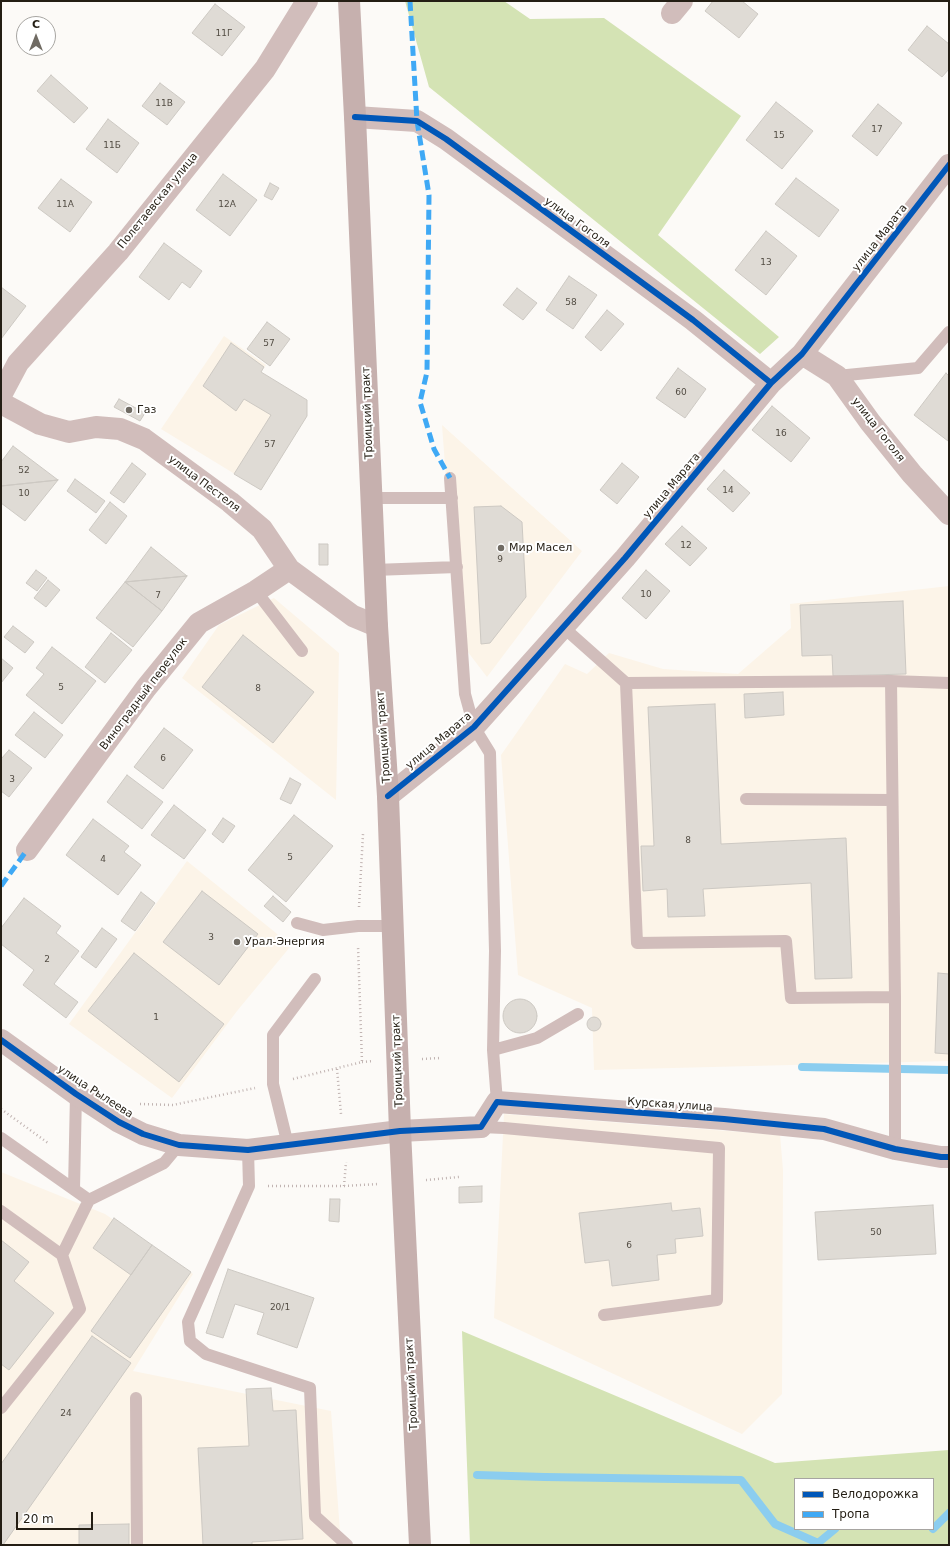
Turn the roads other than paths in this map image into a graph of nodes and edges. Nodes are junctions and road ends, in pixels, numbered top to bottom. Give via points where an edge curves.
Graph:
1 (307, 1) edge
2 (349, 1) edge
3 (355, 117) junction
4 (949, 165) edge
5 (949, 332) edge
6 (802, 354) junction
7 (836, 376) junction
8 (771, 383) junction
9 (1, 395) edge
10 (1, 403) edge
11 (450, 478) dead end
12 (372, 498) junction
13 (452, 498) junction
14 (949, 514) edge
15 (457, 567) junction
16 (289, 569) junction
17 (374, 570) junction
18 (256, 591) junction
19 (377, 626) junction
20 (563, 627) junction
21 (302, 651) dead end
22 (891, 682) junction
23 (626, 683) junction
24 (949, 683) edge
25 (474, 727) junction
26 (388, 796) junction
27 (746, 799) dead end
28 (892, 800) junction
29 (27, 850) dead end
30 (297, 923) dead end
31 (392, 926) junction
32 (315, 979) dead end
33 (895, 997) junction
34 (578, 1014) dead end
35 (1, 1040) edge
36 (493, 1050) junction
37 (76, 1094) junction
38 (497, 1102) junction
39 (481, 1127) junction
40 (400, 1130) junction
41 (1, 1138) edge
42 (179, 1145) junction
43 (288, 1145) junction
44 (248, 1150) junction
45 (895, 1150) junction
46 (949, 1157) edge
47 (74, 1189) junction
48 (89, 1200) junction
49 (1, 1211) edge
50 (62, 1255) junction
51 (604, 1315) dead end
52 (136, 1398) dead end
53 (1, 1408) edge
54 (137, 1545) edge
55 (347, 1545) edge
56 (420, 1545) edge

1 - 9 street, Полетаевская улица via 265,69 118,252 18,363
2 - 3 main road, Троицкий тракт
3 - 8 street, улица Гоголя via 417,121 446,138 693,320
3 - 12 main road, Троицкий тракт
4 - 6 street, улица Марата
5 - 7 lane via 918,368
6 - 7 street, улица Гоголя
6 - 8 street, улица Марата
7 - 14 street, улица Гоголя via 912,474
8 - 20 street, улица Марата via 625,558
10 - 16 street, улица Пестеля via 40,424 69,432 96,427 120,429 144,439 230,502 262,529
11 - 13 lane
12 - 13 lane
12 - 17 main road, Троицкий тракт
13 - 15 lane
15 - 17 lane
15 - 25 lane via 465,694
16 - 18 street, Виноградный переулок
16 - 19 street, улица Пестеля via 354,616
17 - 19 main road, Троицкий тракт
18 - 21 lane
18 - 29 street, Виноградный переулок via 199,623 146,688
19 - 26 main road, Троицкий тракт
20 - 23 lane
20 - 25 street, улица Марата
22 - 23 lane
22 - 24 lane
22 - 28 lane
23 - 33 lane via 637,943 786,941 791,998
25 - 26 street, улица Марата
25 - 36 lane via 490,753 495,951
26 - 31 main road, Троицкий тракт
27 - 28 lane
28 - 33 lane
30 - 31 lane via 323,930
31 - 40 main road, Троицкий тракт
32 - 43 lane via 273,1034 273,1084
33 - 45 lane
34 - 36 lane via 536,1038
35 - 37 street, улица Рылеева
36 - 38 lane
37 - 42 street, улица Рылеева via 143,1134
37 - 47 lane
38 - 39 street
38 - 45 street, Курская улица via 824,1129
39 - 40 street
39 - 51 lane via 719,1148 717,1300
40 - 43 street, улица Рылеева
40 - 56 main road, Троицкий тракт
41 - 47 lane
42 - 44 street, улица Рылеева
42 - 48 lane via 164,1163
43 - 44 street, улица Рылеева
44 - 55 lane via 249,1186 188,1322 190,1341 206,1354 310,1388 315,1516
45 - 46 street, Курская улица
47 - 48 lane
48 - 50 lane
49 - 50 lane
50 - 53 lane via 80,1309
52 - 54 lane

